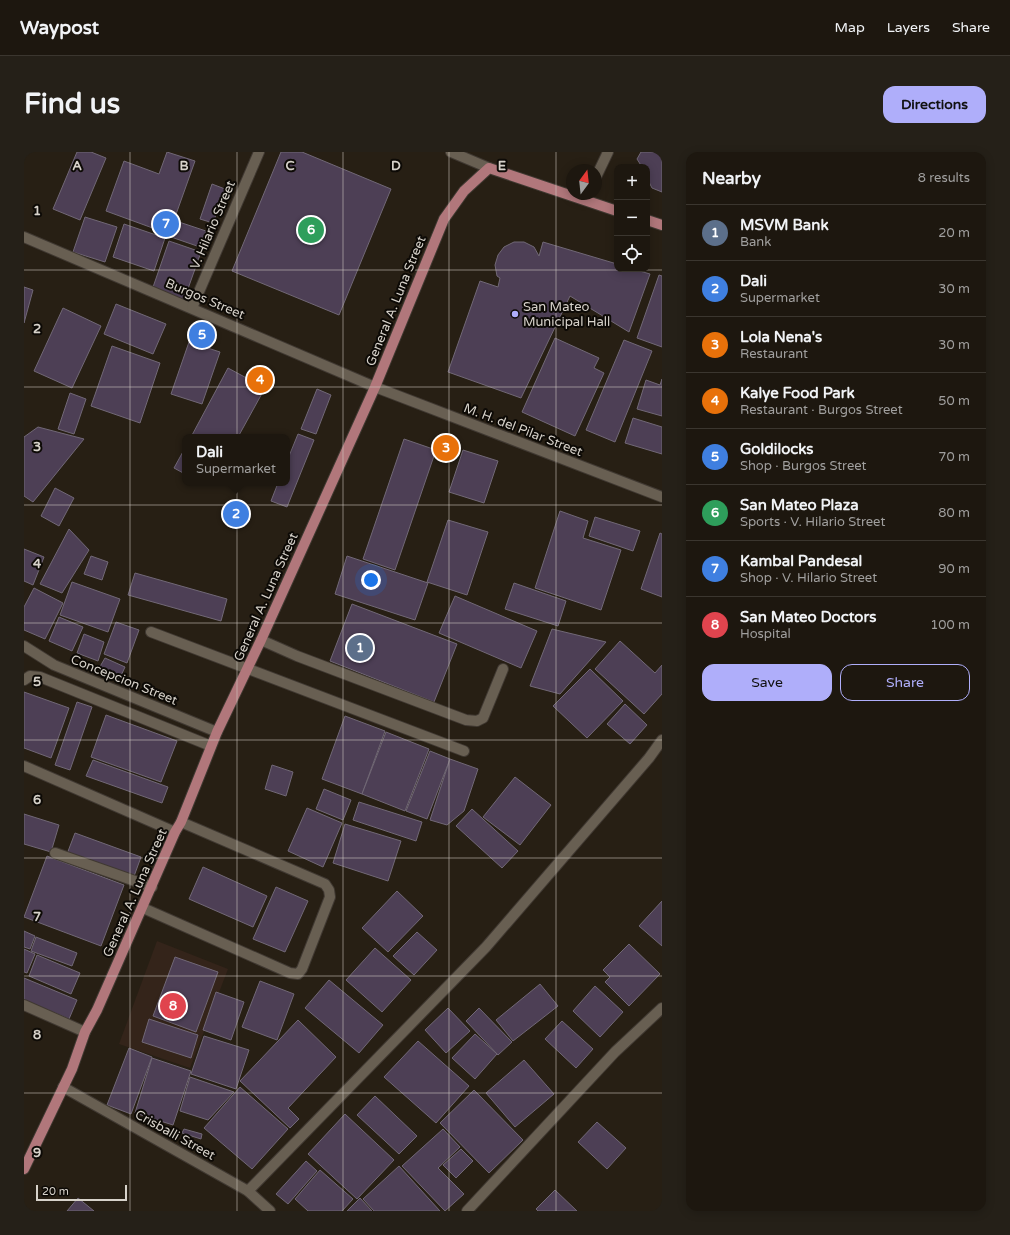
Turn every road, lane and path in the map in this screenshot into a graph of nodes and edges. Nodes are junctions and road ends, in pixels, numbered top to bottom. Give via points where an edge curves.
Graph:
1 (259, 152) edge
2 (608, 152) edge
3 (458, 153) edge
4 (602, 164) edge
5 (490, 168) junction
6 (566, 191) edge
7 (593, 200) edge
8 (614, 210) edge
9 (650, 221) edge
10 (662, 225) edge
11 (24, 237) edge
12 (192, 308) junction
13 (375, 386) junction
14 (662, 497) edge
15 (151, 632) dead end
16 (261, 640) junction
17 (24, 646) edge
18 (248, 668) junction
19 (503, 669) dead end
20 (24, 680) edge
21 (217, 732) junction
22 (662, 740) edge
23 (211, 746) junction
24 (464, 751) dead end
25 (24, 766) edge
26 (181, 822) junction
27 (175, 832) junction
28 (55, 853) dead end
29 (152, 888) junction
30 (143, 908) junction
31 (24, 1005) edge
32 (662, 1008) edge
33 (85, 1032) junction
34 (63, 1087) junction
35 (24, 1169) edge
36 (248, 1191) junction
37 (270, 1211) edge
38 (467, 1211) edge

1 - 12 street, V. Hilario Street
2 - 4 street
3 - 5 street
5 - 6 main road
5 - 13 main road, General A. Luna Street via 464,191 444,219
7 - 8 main road
9 - 10 main road
11 - 12 street, Burgos Street
12 - 13 street, Burgos Street
13 - 14 street, M. H. del Pilar Street
13 - 16 main road, General A. Luna Street
15 - 18 street
16 - 18 main road, General A. Luna Street
16 - 19 street via 297,656 477,722 483,718
17 - 21 street, Concepcion Street via 54,664
18 - 21 main road, General A. Luna Street
18 - 24 street
20 - 23 street via 30,676 40,676
21 - 23 main road, General A. Luna Street
22 - 36 street via 650,758 486,947
23 - 26 main road, General A. Luna Street
25 - 27 street
26 - 27 main road, General A. Luna Street
26 - 30 street via 325,884 330,897 302,969 298,974 290,973
27 - 29 main road, General A. Luna Street
28 - 29 street
29 - 30 main road, General A. Luna Street
30 - 33 main road, General A. Luna Street
31 - 33 street
32 - 38 street via 615,1052
33 - 34 main road, General A. Luna Street
34 - 35 main road, General A. Luna Street
34 - 36 street, Crisballi Street
36 - 37 street, Crisballi Street

